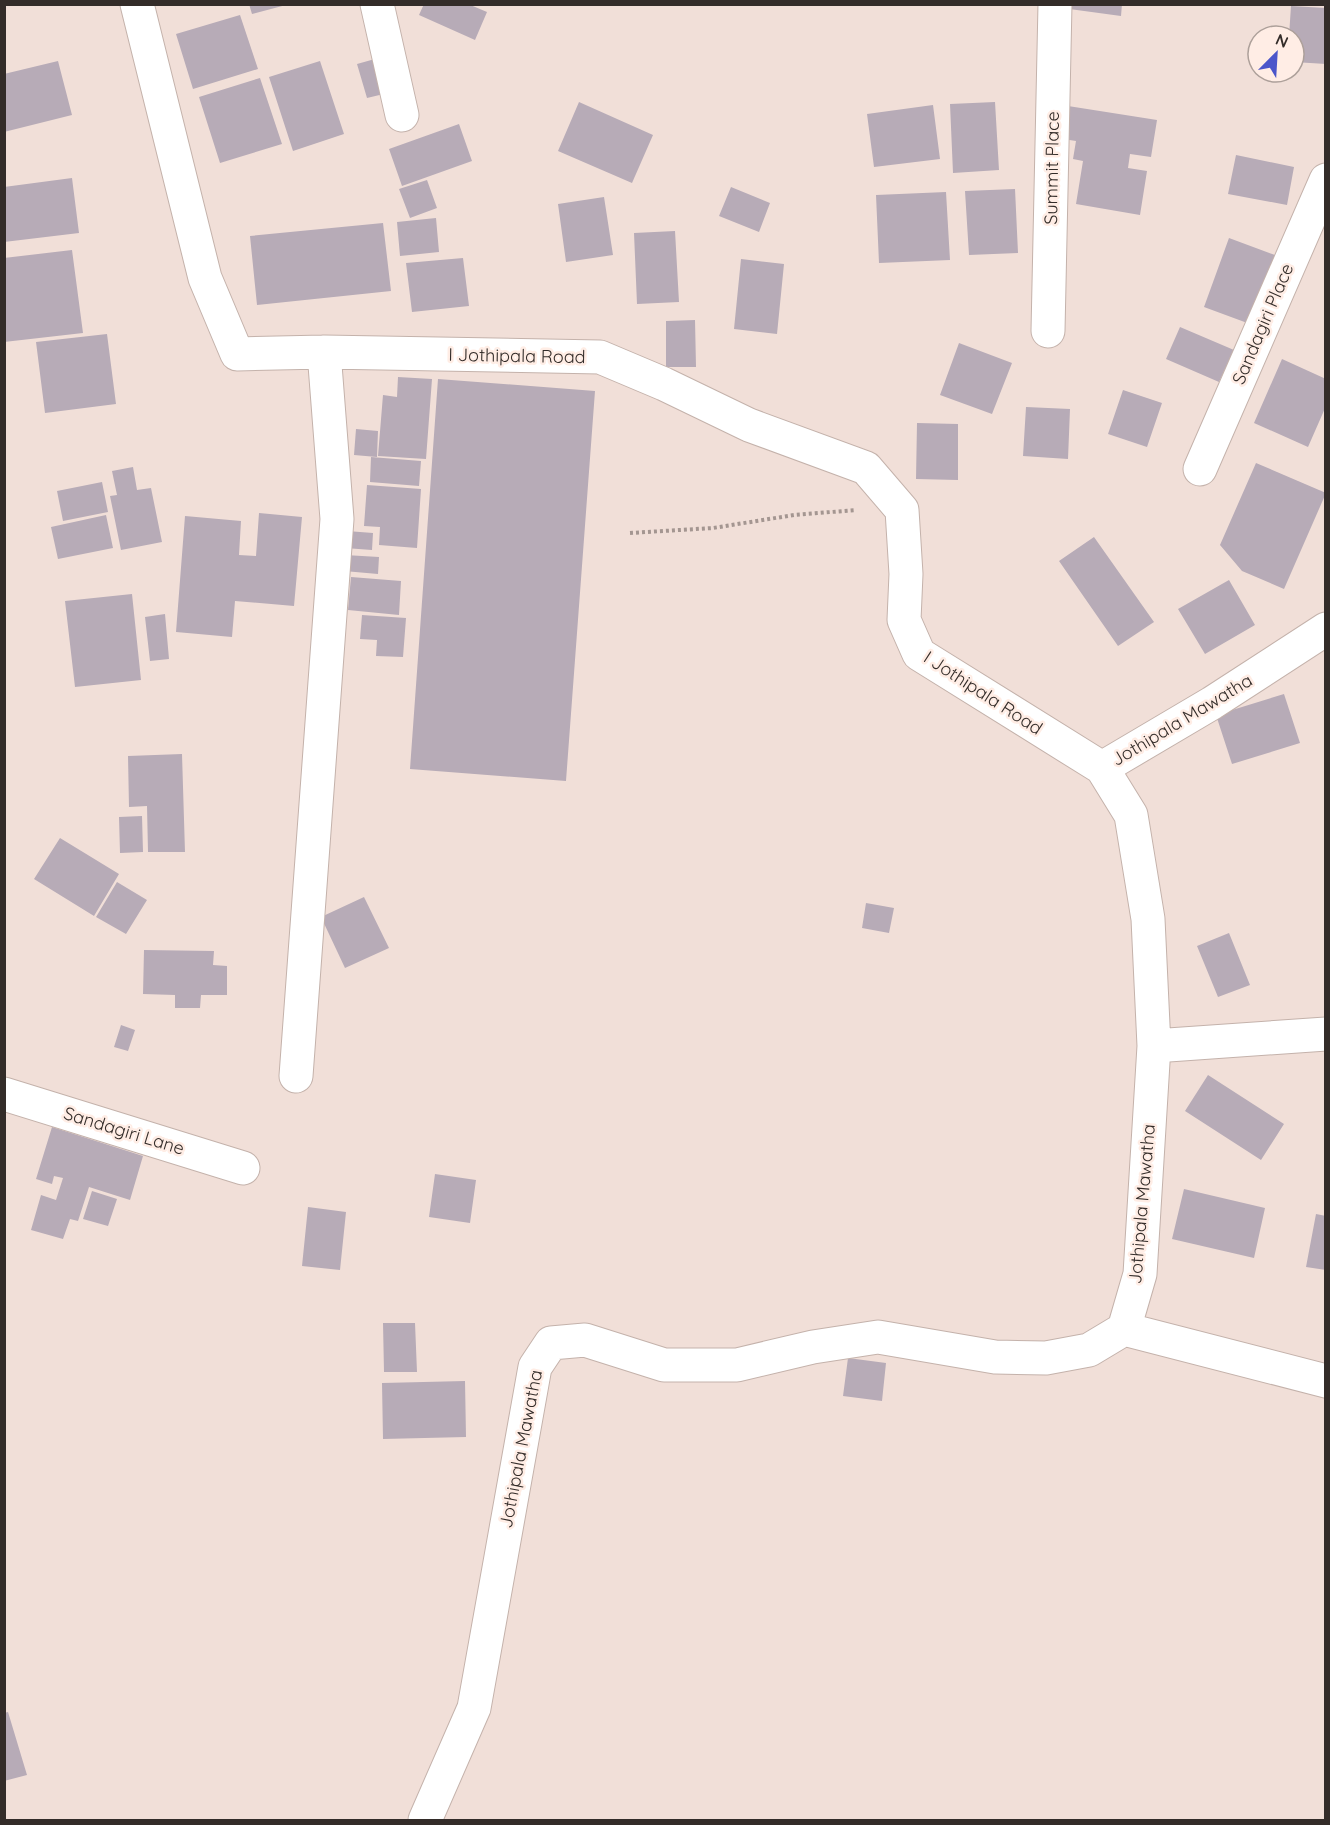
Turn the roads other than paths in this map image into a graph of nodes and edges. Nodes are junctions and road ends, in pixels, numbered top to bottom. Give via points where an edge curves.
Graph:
1 (137, 4) edge
2 (377, 4) edge
3 (1056, 4) edge
4 (402, 115) dead end
5 (1326, 180) edge
6 (1048, 331) dead end
7 (324, 352) junction
8 (1200, 469) dead end
9 (1326, 629) edge
10 (1102, 768) junction
11 (1326, 1034) edge
12 (1154, 1046) junction
13 (296, 1076) dead end
14 (4, 1094) edge
15 (243, 1168) dead end
16 (1124, 1329) junction
17 (1326, 1381) edge
18 (425, 1821) edge

1 - 7 street, I Jothipala Road via 205,278 237,354
2 - 4 street
3 - 6 street, Summit Place
5 - 8 street, Sandagiri Place
7 - 10 street, I Jothipala Road via 600,357 749,425 866,468 902,510 904,620 919,654
7 - 13 street via 337,519
9 - 10 street, Jothipala Mawatha
10 - 12 street, Jothipala Mawatha via 1131,815 1148,919
11 - 12 street
12 - 16 street, Jothipala Mawatha via 1140,1274
14 - 15 street, Sandagiri Lane
16 - 17 street
16 - 18 street, Jothipala Mawatha via 1089,1350 1046,1358 995,1357 878,1337 737,1365 664,1365 585,1340 551,1342 535,1367 474,1708

